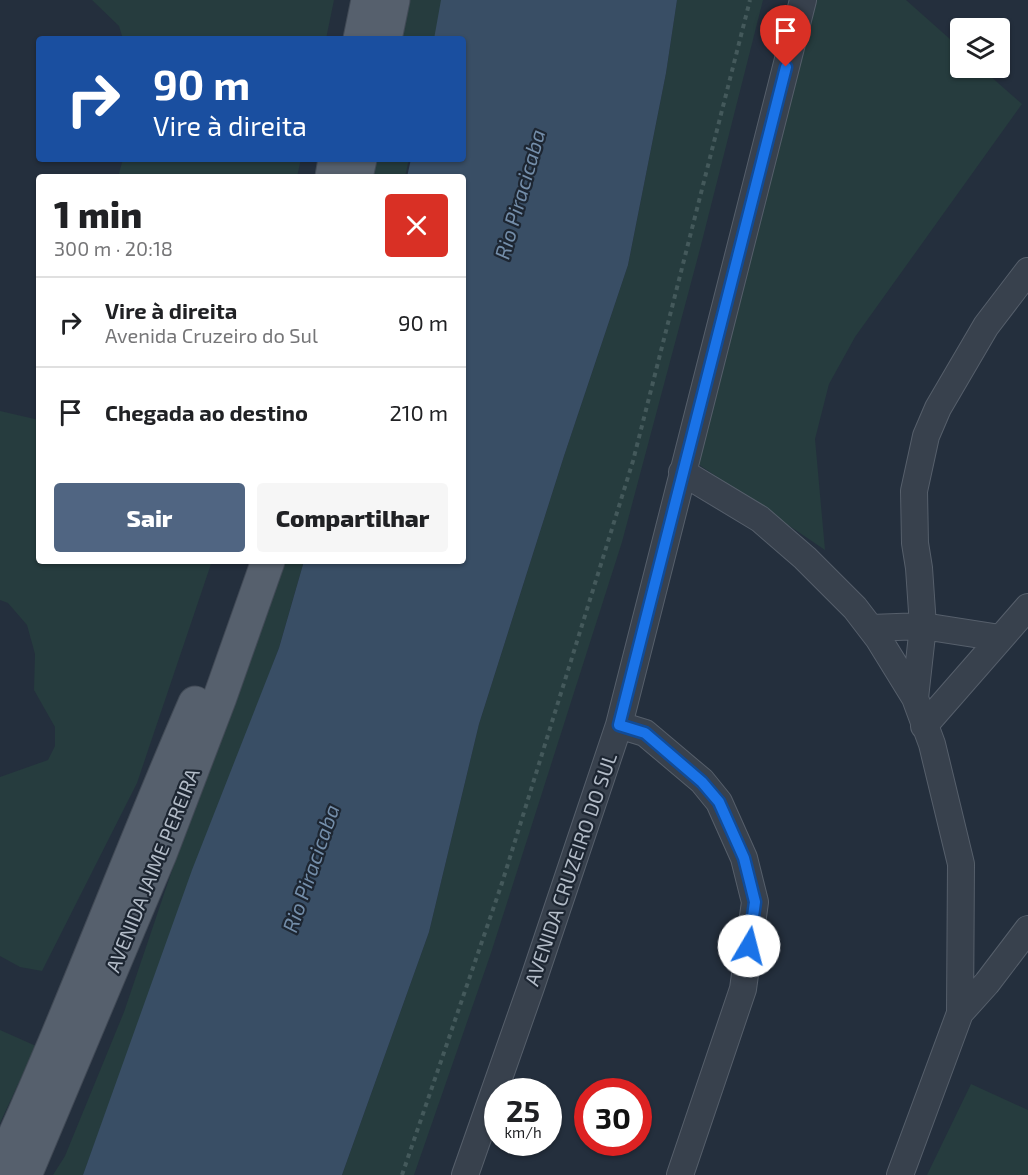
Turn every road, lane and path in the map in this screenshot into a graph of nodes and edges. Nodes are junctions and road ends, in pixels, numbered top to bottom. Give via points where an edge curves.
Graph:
1 (368, 0) edge
2 (393, 0) edge
3 (750, 0) edge
4 (803, 0) edge
5 (361, 36) edge
6 (387, 36) edge
7 (1028, 271) edge
8 (682, 472) junction
9 (247, 564) edge
10 (267, 564) edge
11 (1028, 607) edge
12 (922, 626) junction
13 (871, 628) junction
14 (1000, 638) junction
15 (915, 698) junction
16 (619, 725) junction
17 (924, 726) junction
18 (1028, 929) edge
19 (960, 1014) junction
20 (0, 1168) edge
21 (25, 1175) edge
22 (402, 1175) edge
23 (465, 1175) edge
24 (680, 1175) edge
25 (900, 1175) edge

1 - 5 main road
2 - 6 main road
3 - 22 path via 633,461 502,883
4 - 8 street, AVENIDA CRUZEIRO DO SUL
7 - 12 street via 986,326 926,436 914,491
8 - 13 street via 760,519 805,558
8 - 16 street, AVENIDA CRUZEIRO DO SUL
9 - 20 main road, AVENIDA JAIME PEREIRA via 216,657
10 - 21 main road, AVENIDA JAIME PEREIRA via 160,854
11 - 14 street
12 - 13 street
12 - 14 street
12 - 15 street
13 - 15 street
14 - 17 street
15 - 17 street
16 - 23 street, AVENIDA CRUZEIRO DO SUL
16 - 24 street via 645,733 702,782 719,802 744,858 755,902 743,989
17 - 19 street via 932,744 961,864
18 - 19 street
19 - 25 street

